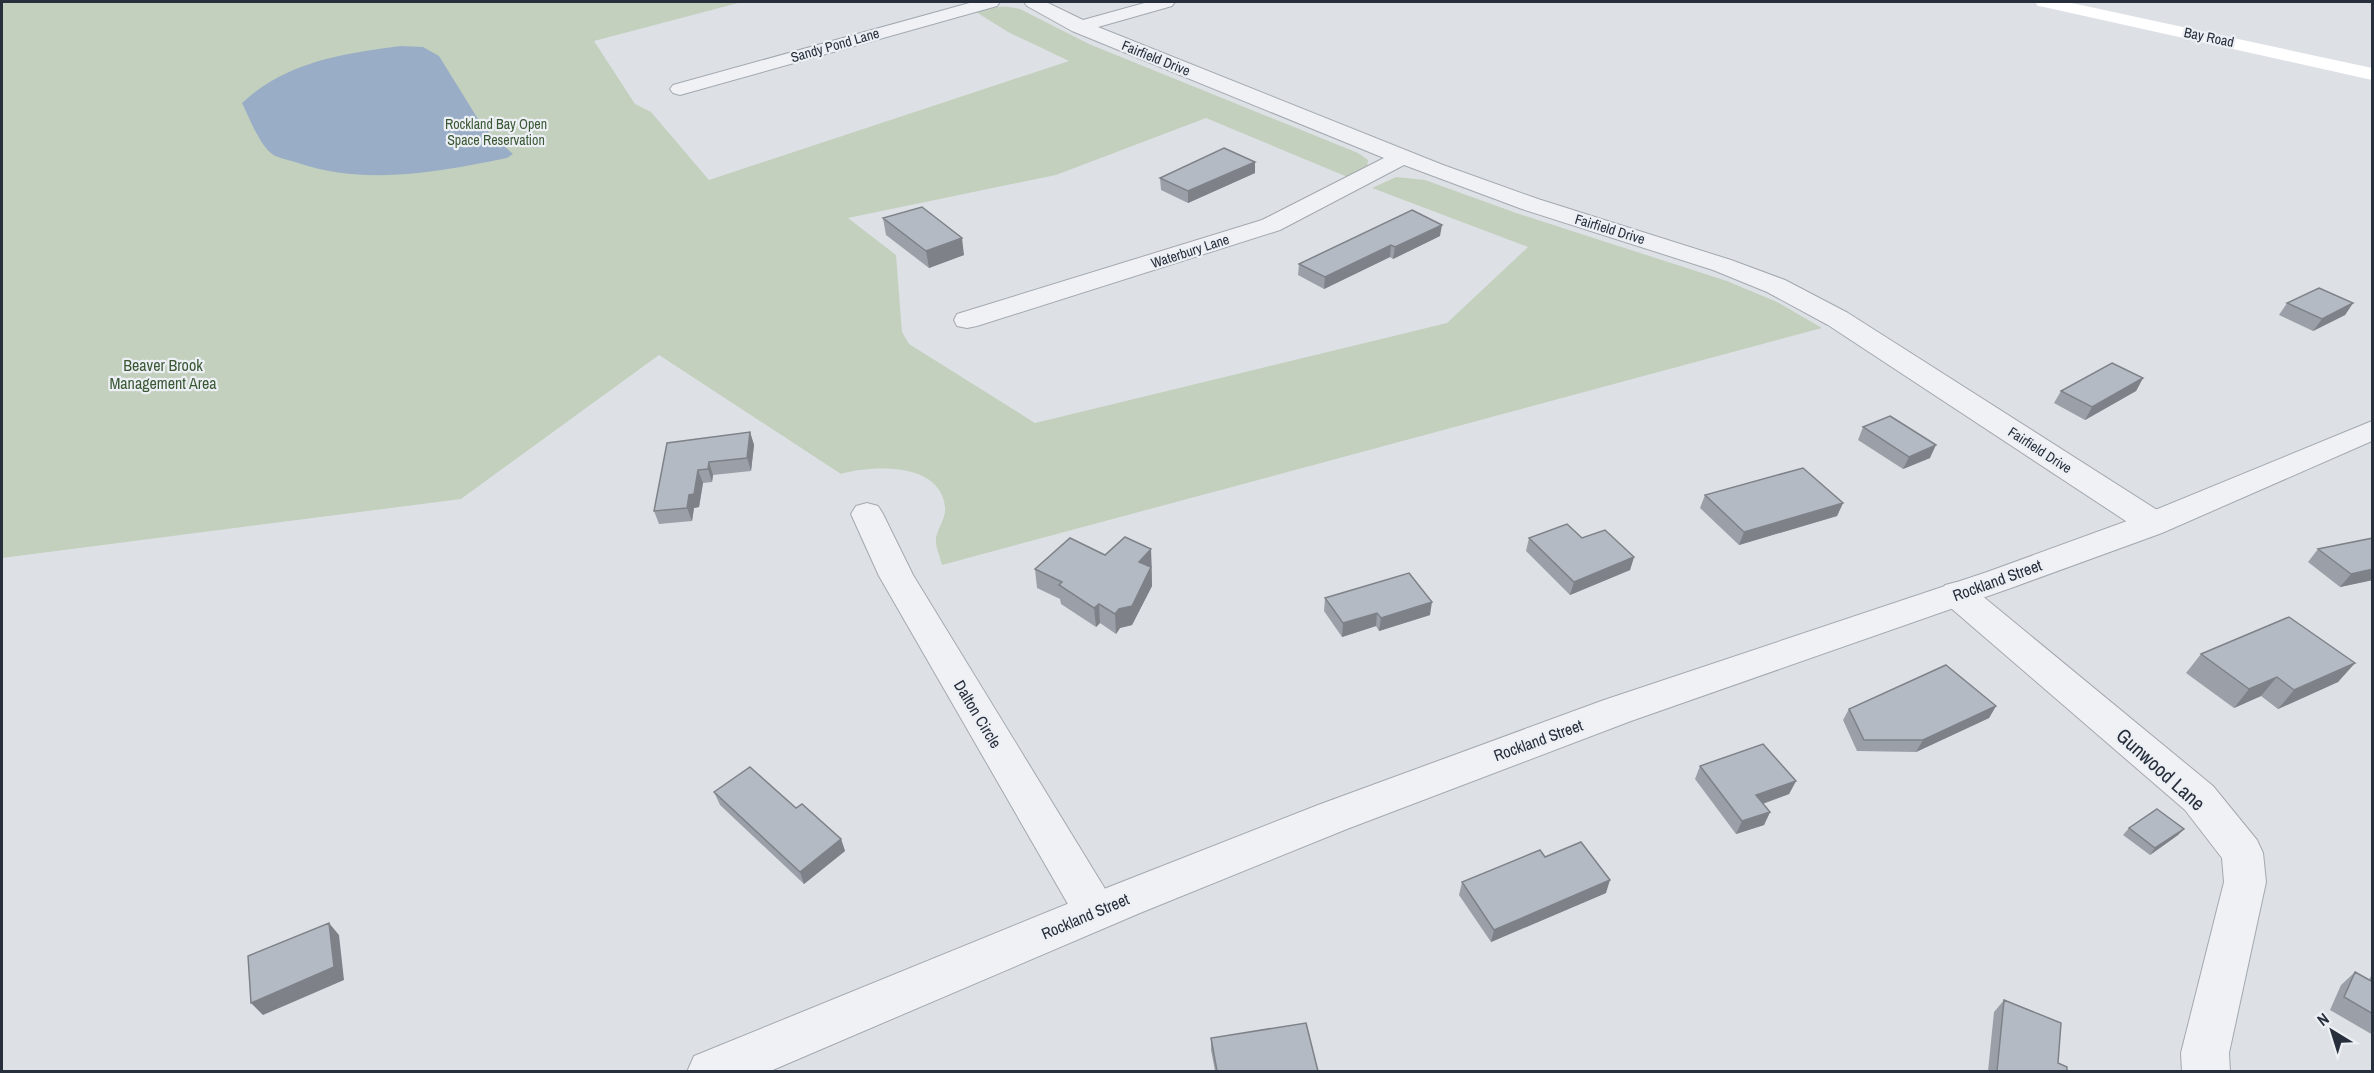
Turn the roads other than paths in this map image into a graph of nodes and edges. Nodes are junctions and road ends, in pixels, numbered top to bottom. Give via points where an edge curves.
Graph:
1 (991, 2) edge
2 (1033, 2) edge
3 (1166, 2) edge
4 (2044, 2) edge
5 (1079, 27) junction
6 (2373, 74) edge
7 (680, 89) dead end
8 (1403, 157) junction
9 (967, 320) dead end
10 (2373, 430) edge
11 (867, 514) dead end
12 (2153, 523) junction
13 (1957, 594) junction
14 (1095, 911) junction
15 (711, 1071) edge
16 (2206, 1071) edge

1 - 7 street, Sandy Pond Lane
2 - 5 street, Fairfield Drive
3 - 5 street
4 - 6 main road, Bay Road
5 - 8 street, Fairfield Drive
8 - 9 street, Waterbury Lane via 1271,225
8 - 12 street, Fairfield Drive via 1776,286 1838,319
10 - 12 street, Rockland Street
11 - 14 street, Dalton Circle via 896,576
12 - 13 street, Rockland Street
13 - 14 street, Rockland Street via 1536,740 1349,809
13 - 16 street, Gunwood Lane via 2199,798 2242,854 2245,882 2205,1053
14 - 15 street, Rockland Street

